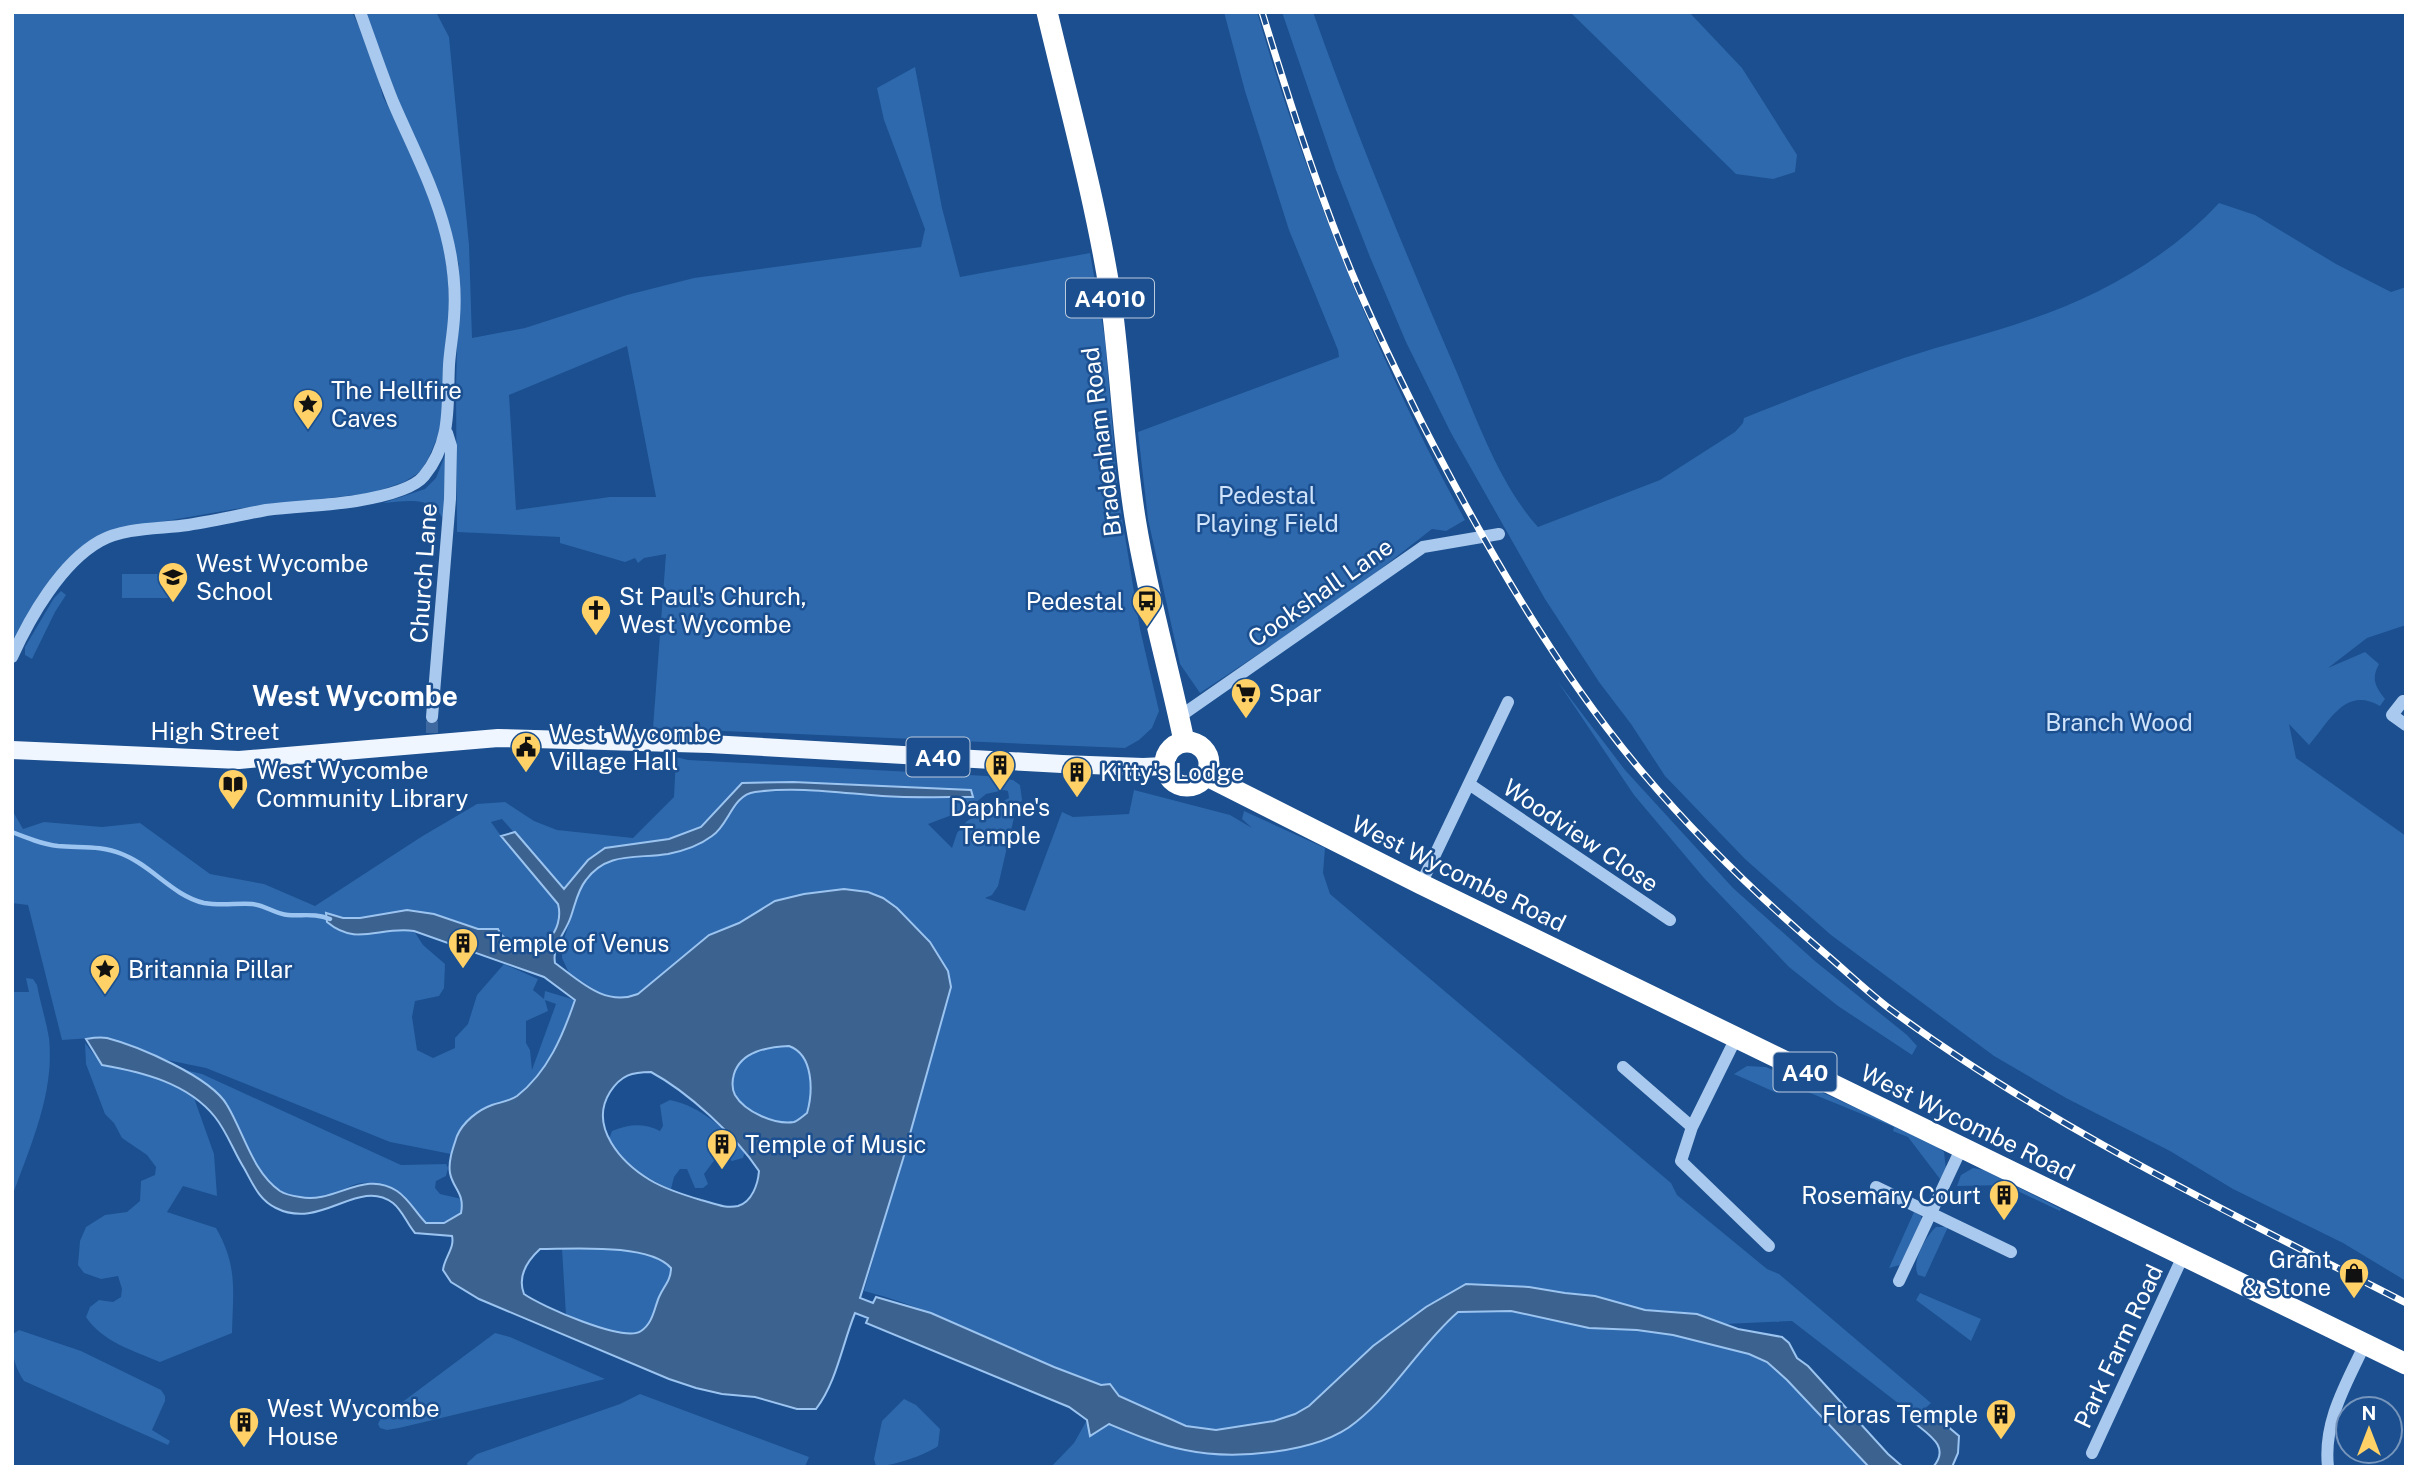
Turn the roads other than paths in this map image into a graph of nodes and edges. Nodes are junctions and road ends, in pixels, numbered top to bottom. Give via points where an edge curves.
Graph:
1 (360, 12) edge
2 (1047, 12) edge
3 (447, 433) junction
4 (1499, 534) dead end
5 (12, 657) edge
6 (2403, 701) dead end
7 (1508, 702) dead end
8 (1179, 717) junction
9 (432, 718) tunnel mouth
10 (2406, 725) edge
11 (1184, 741) junction
12 (12, 750) edge
13 (1165, 765) junction
14 (1206, 776) junction
15 (1469, 784) junction
16 (1421, 884) junction
17 (1670, 920) dead end
18 (1736, 1038) junction
19 (1623, 1067) dead end
20 (1692, 1126) junction
21 (1961, 1149) junction
22 (1876, 1187) dead end
23 (1931, 1213) junction
24 (1769, 1246) dead end
25 (2011, 1252) dead end
26 (2183, 1256) junction
27 (1899, 1280) dead end
28 (2365, 1344) junction
29 (2406, 1364) edge
30 (2092, 1453) dead end
31 (2328, 1467) edge

1 - 3 street, Church Lane via 393,102 426,172 446,235 454,274 455,316
2 - 8 highway, Bradenham Road / A4010 via 1102,250 1135,522
3 - 5 street via 423,479 393,493 103,539 76,558 33,615
3 - 9 street, Church Lane via 450,499
4 - 8 street, Cookshall Lane via 1423,547
6 - 10 street via 2392,715
7 - 15 street
8 - 11 highway, Bradenham Road / A4010
11 - 13 highway via 1170,749
11 - 14 highway via 1204,748 1210,764
12 - 13 main road, High Street / A40 via 239,760 432,738 498,738
13 - 14 highway via 1170,778 1185,786
14 - 16 highway, West Wycombe Road / A40
15 - 16 street
15 - 17 street, Woodview Close
16 - 18 highway, West Wycombe Road / A40
18 - 20 street
18 - 21 highway, West Wycombe Road / A40
19 - 20 street
20 - 24 street via 1681,1160
21 - 23 street
21 - 26 highway, West Wycombe Road / A40
22 - 23 street
23 - 25 street
23 - 27 street
26 - 28 highway, West Wycombe Road / A40
26 - 30 street, Park Farm Road
28 - 29 highway, West Wycombe Road / A40
28 - 31 street via 2332,1414

